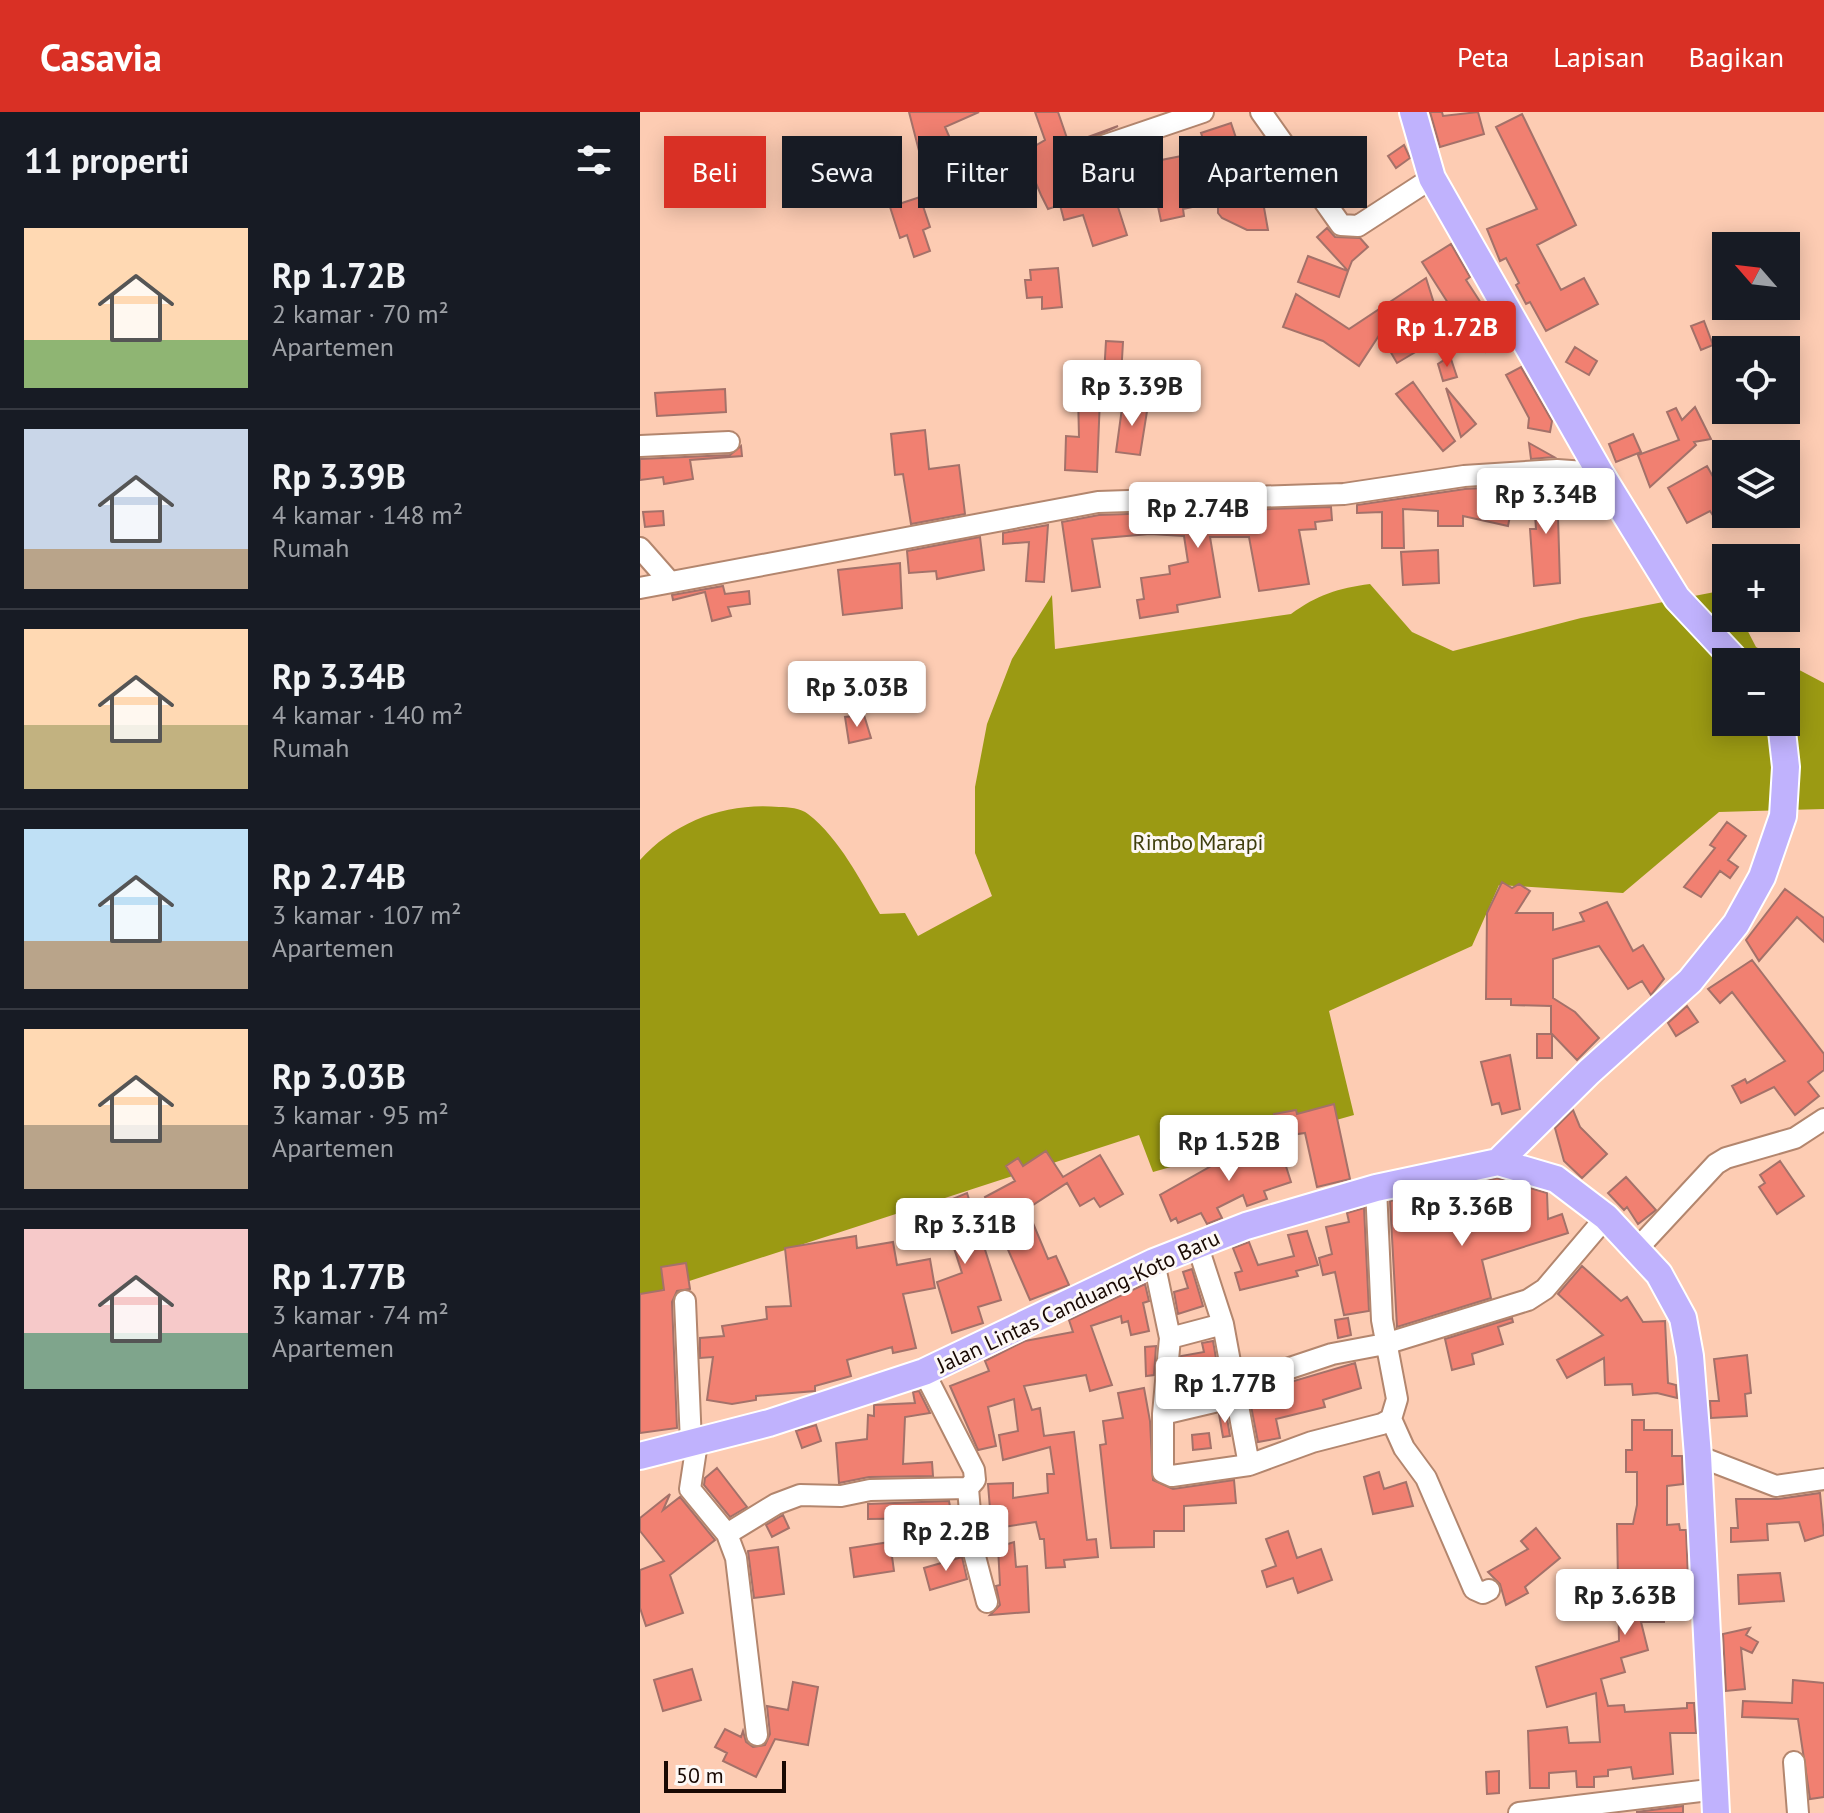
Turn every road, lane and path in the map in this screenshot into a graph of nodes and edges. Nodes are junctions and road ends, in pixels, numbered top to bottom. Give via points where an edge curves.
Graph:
1 (1203, 112) edge
2 (1261, 112) edge
3 (1413, 112) edge
4 (1141, 121) edge
5 (1117, 136) edge
6 (1432, 178) junction
7 (729, 442) dead end
8 (640, 446) edge
9 (1600, 473) junction
10 (640, 548) edge
11 (670, 582) junction
12 (640, 588) edge
13 (1724, 648) edge
14 (1783, 736) edge
15 (1824, 1119) edge
16 (1533, 1131) junction
17 (1498, 1162) junction
18 (1556, 1179) junction
19 (1376, 1188) junction
20 (1606, 1217) junction
21 (1197, 1244) junction
22 (1638, 1248) junction
23 (1154, 1262) junction
24 (685, 1301) dead end
25 (1223, 1324) junction
26 (1170, 1338) junction
27 (1385, 1344) junction
28 (924, 1372) junction
29 (1235, 1396) junction
30 (1163, 1414) junction
31 (1391, 1419) junction
32 (694, 1443) junction
33 (640, 1456) edge
34 (1698, 1456) junction
35 (1249, 1465) junction
36 (1824, 1479) edge
37 (968, 1488) junction
38 (727, 1534) junction
39 (1489, 1590) dead end
40 (987, 1602) dead end
41 (757, 1735) dead end
42 (1794, 1762) dead end
43 (1716, 1801) edge
44 (1519, 1813) edge
45 (1798, 1813) edge

1 - 4 street
2 - 6 street via 1341,225 1358,226
3 - 6 main road
4 - 5 street
6 - 9 main road
7 - 8 street
9 - 11 street via 1464,476 1344,494 1098,502
9 - 13 main road via 1677,598
10 - 11 street
11 - 12 street
14 - 16 main road, Jalan Lintas Canduang-Koto Baru via 1783,816 1762,877 1736,924 1690,981
15 - 22 street via 1795,1138 1716,1164
16 - 17 main road, Jalan Lintas Canduang-Koto Baru
16 - 18 main road
17 - 18 main road
17 - 19 main road, Jalan Lintas Canduang-Koto Baru
18 - 20 main road
19 - 21 main road, Jalan Lintas Canduang-Koto Baru
19 - 27 street
20 - 22 main road
20 - 27 street via 1545,1289 1528,1300
21 - 23 main road, Jalan Lintas Canduang-Koto Baru
21 - 25 street
22 - 34 main road via 1683,1318
23 - 26 street
23 - 28 main road, Jalan Lintas Canduang-Koto Baru
24 - 32 street
25 - 26 street
25 - 29 street
26 - 30 street
27 - 29 street via 1278,1372 1269,1389
27 - 31 street via 1397,1399
28 - 32 main road, Jalan Lintas Canduang-Koto Baru
28 - 37 street via 971,1461 975,1480
29 - 30 street
29 - 35 street
30 - 35 street via 1163,1472 1172,1476
31 - 35 street
31 - 39 street via 1426,1478 1474,1589
32 - 33 main road, Jalan Lintas Canduang-Koto Baru
32 - 38 street via 690,1489
34 - 36 street via 1776,1486
34 - 43 main road
37 - 38 street via 800,1495
37 - 40 street via 973,1549
38 - 41 street via 736,1558
42 - 45 street
43 - 44 street

